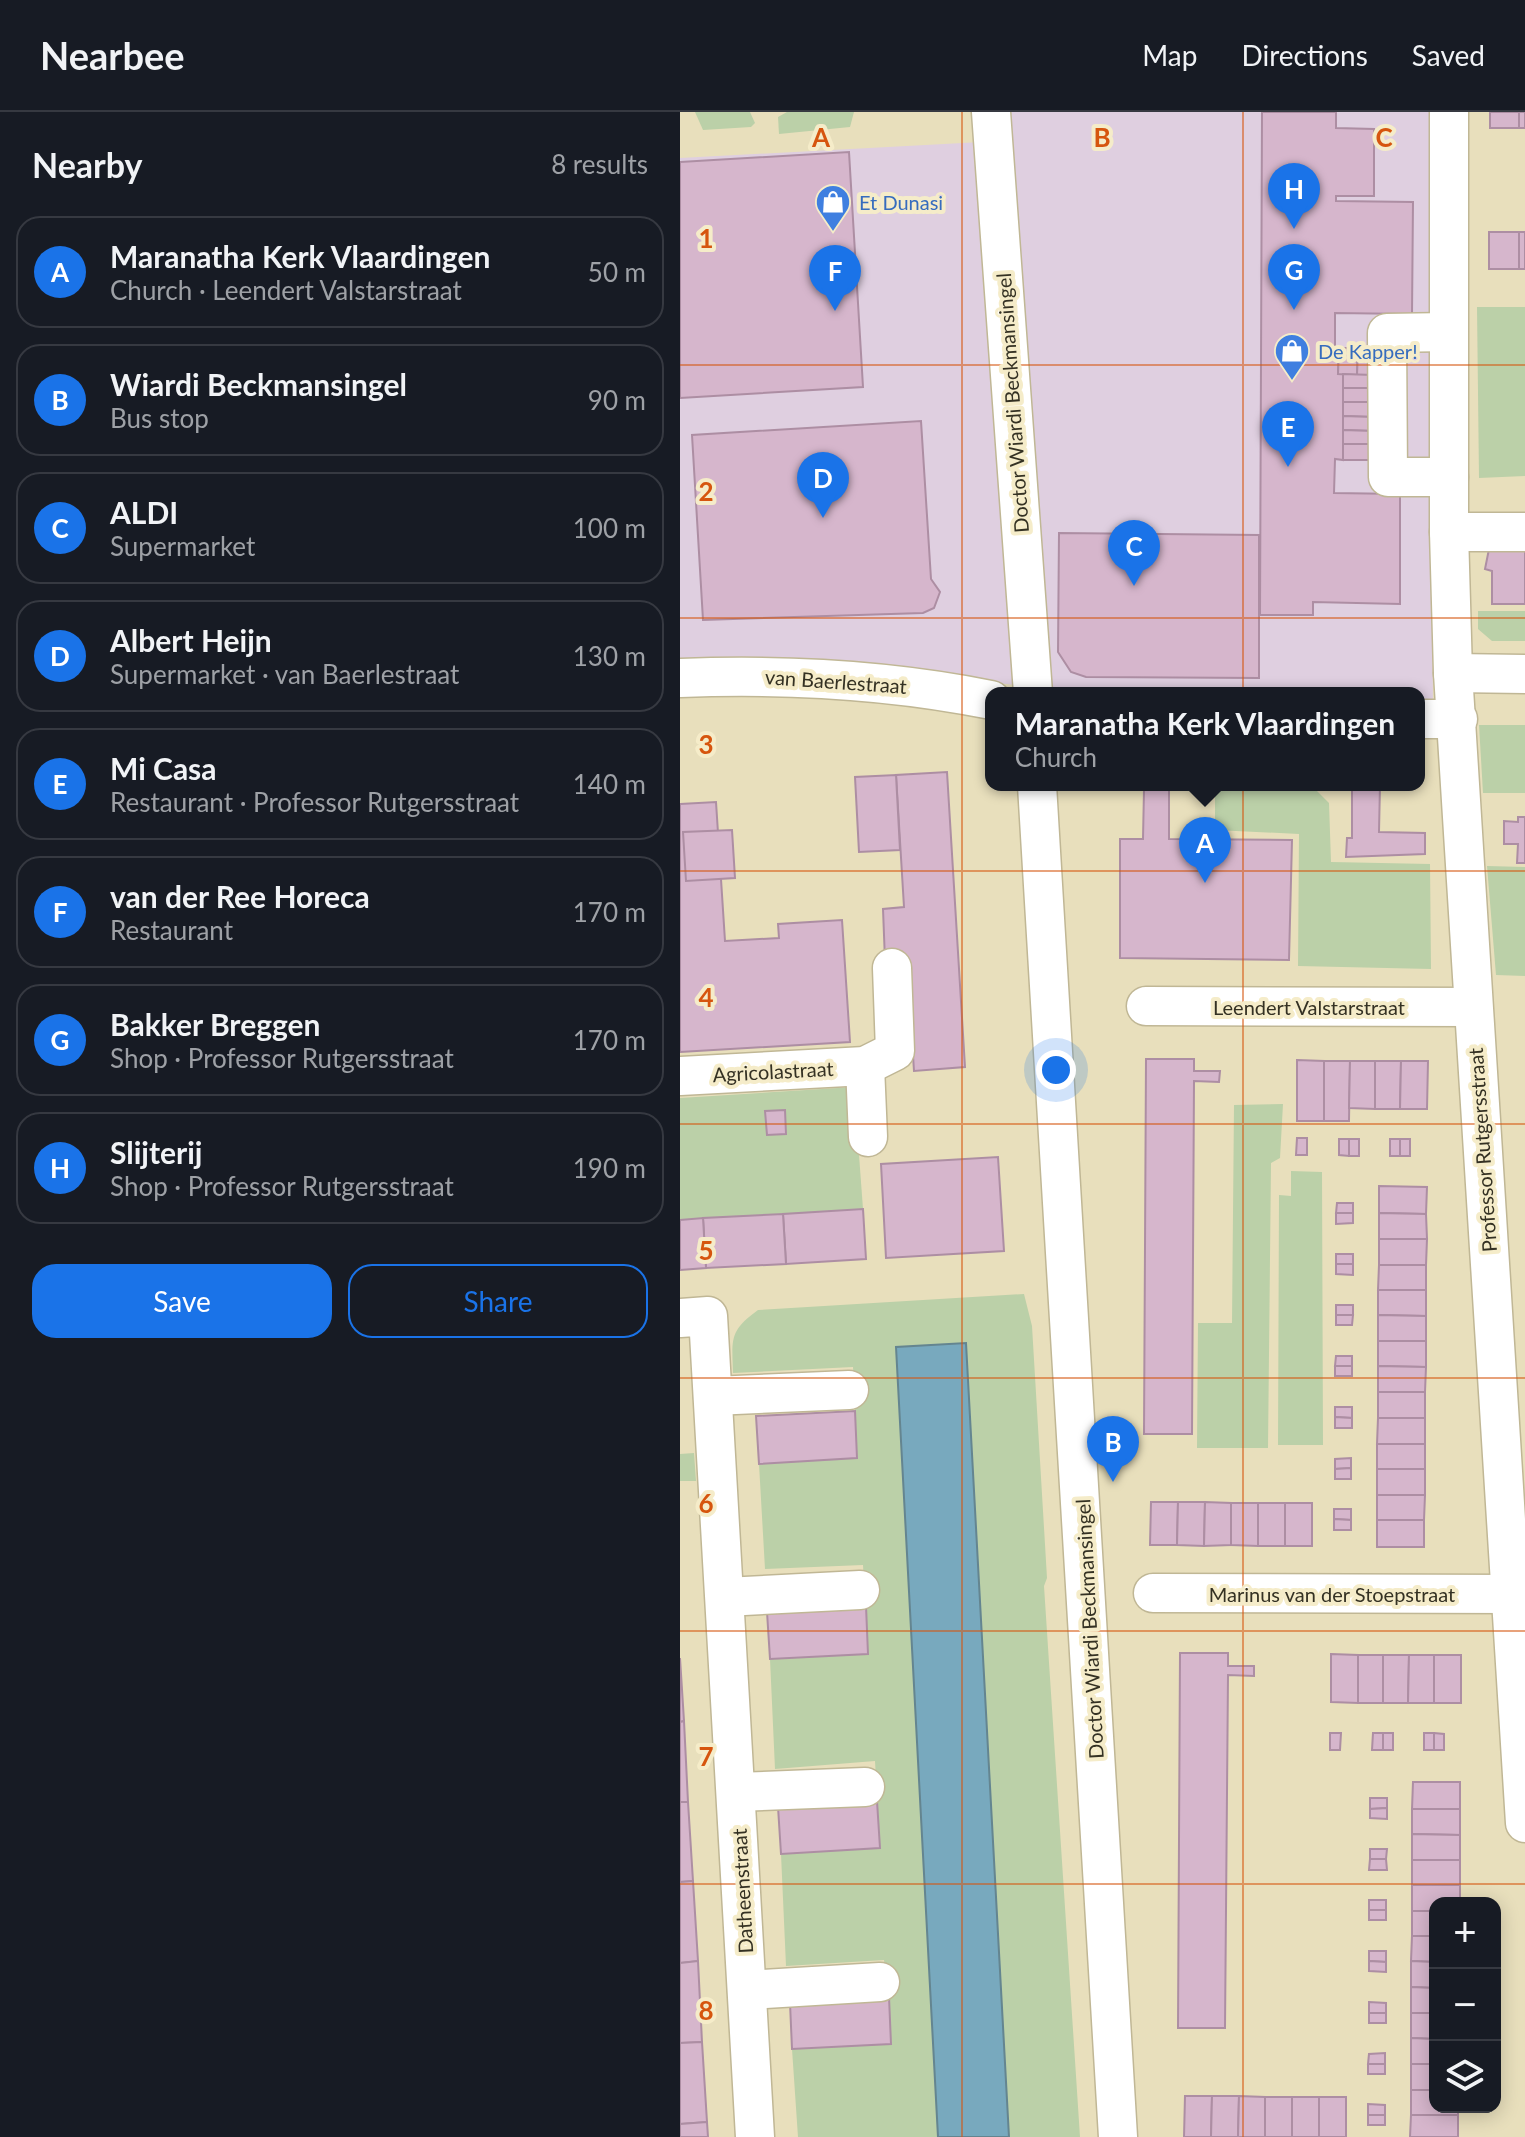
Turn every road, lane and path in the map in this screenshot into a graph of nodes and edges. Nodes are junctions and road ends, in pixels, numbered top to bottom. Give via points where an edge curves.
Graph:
1 (991, 112) edge
2 (1449, 112) edge
3 (1448, 332) junction
4 (1449, 477) junction
5 (1449, 532) junction
6 (1525, 532) edge
7 (1453, 673) junction
8 (1525, 674) edge
9 (680, 678) edge
10 (1033, 687) edge
11 (985, 699) edge
12 (1425, 719) edge
13 (1458, 719) junction
14 (1037, 791) edge
15 (892, 968) dead end
16 (1146, 1006) dead end
17 (1473, 1007) junction
18 (865, 1066) junction
19 (680, 1076) edge
20 (868, 1137) dead end
21 (680, 1318) edge
22 (1510, 1328) edge
23 (849, 1390) dead end
24 (713, 1396) junction
25 (860, 1590) dead end
26 (1153, 1593) dead end
27 (1511, 1594) junction
28 (725, 1597) junction
29 (865, 1787) dead end
30 (736, 1792) junction
31 (1525, 1823) edge
32 (880, 1982) dead end
33 (747, 1990) junction
34 (755, 2137) edge
35 (1118, 2137) edge

1 - 10 street, Doctor Wiardi Beckmansingel
2 - 3 street, Professor Rutgersstraat
3 - 4 street, Professor Rutgersstraat
3 - 4 street via 1387,333 1388,477
4 - 5 street, Professor Rutgersstraat
5 - 6 street
5 - 7 street, Professor Rutgersstraat
7 - 8 street
7 - 13 street, Professor Rutgersstraat
9 - 11 street, van Baerlestraat via 778,674
12 - 13 street
13 - 17 street, Professor Rutgersstraat
14 - 35 street, Doctor Wiardi Beckmansingel
15 - 18 street via 895,1051
16 - 17 street, Leendert Valstarstraat
17 - 22 street, Professor Rutgersstraat
18 - 19 street, Agricolastraat
18 - 20 street
21 - 24 street, Datheenstraat via 708,1316
22 - 27 street, Professor Rutgersstraat
23 - 24 street
24 - 28 street, Datheenstraat
25 - 28 street
26 - 27 street, Marinus van der Stoepstraat
27 - 31 street, Professor Rutgersstraat
28 - 30 street, Datheenstraat
29 - 30 street
30 - 33 street, Datheenstraat
32 - 33 street
33 - 34 street, Datheenstraat

